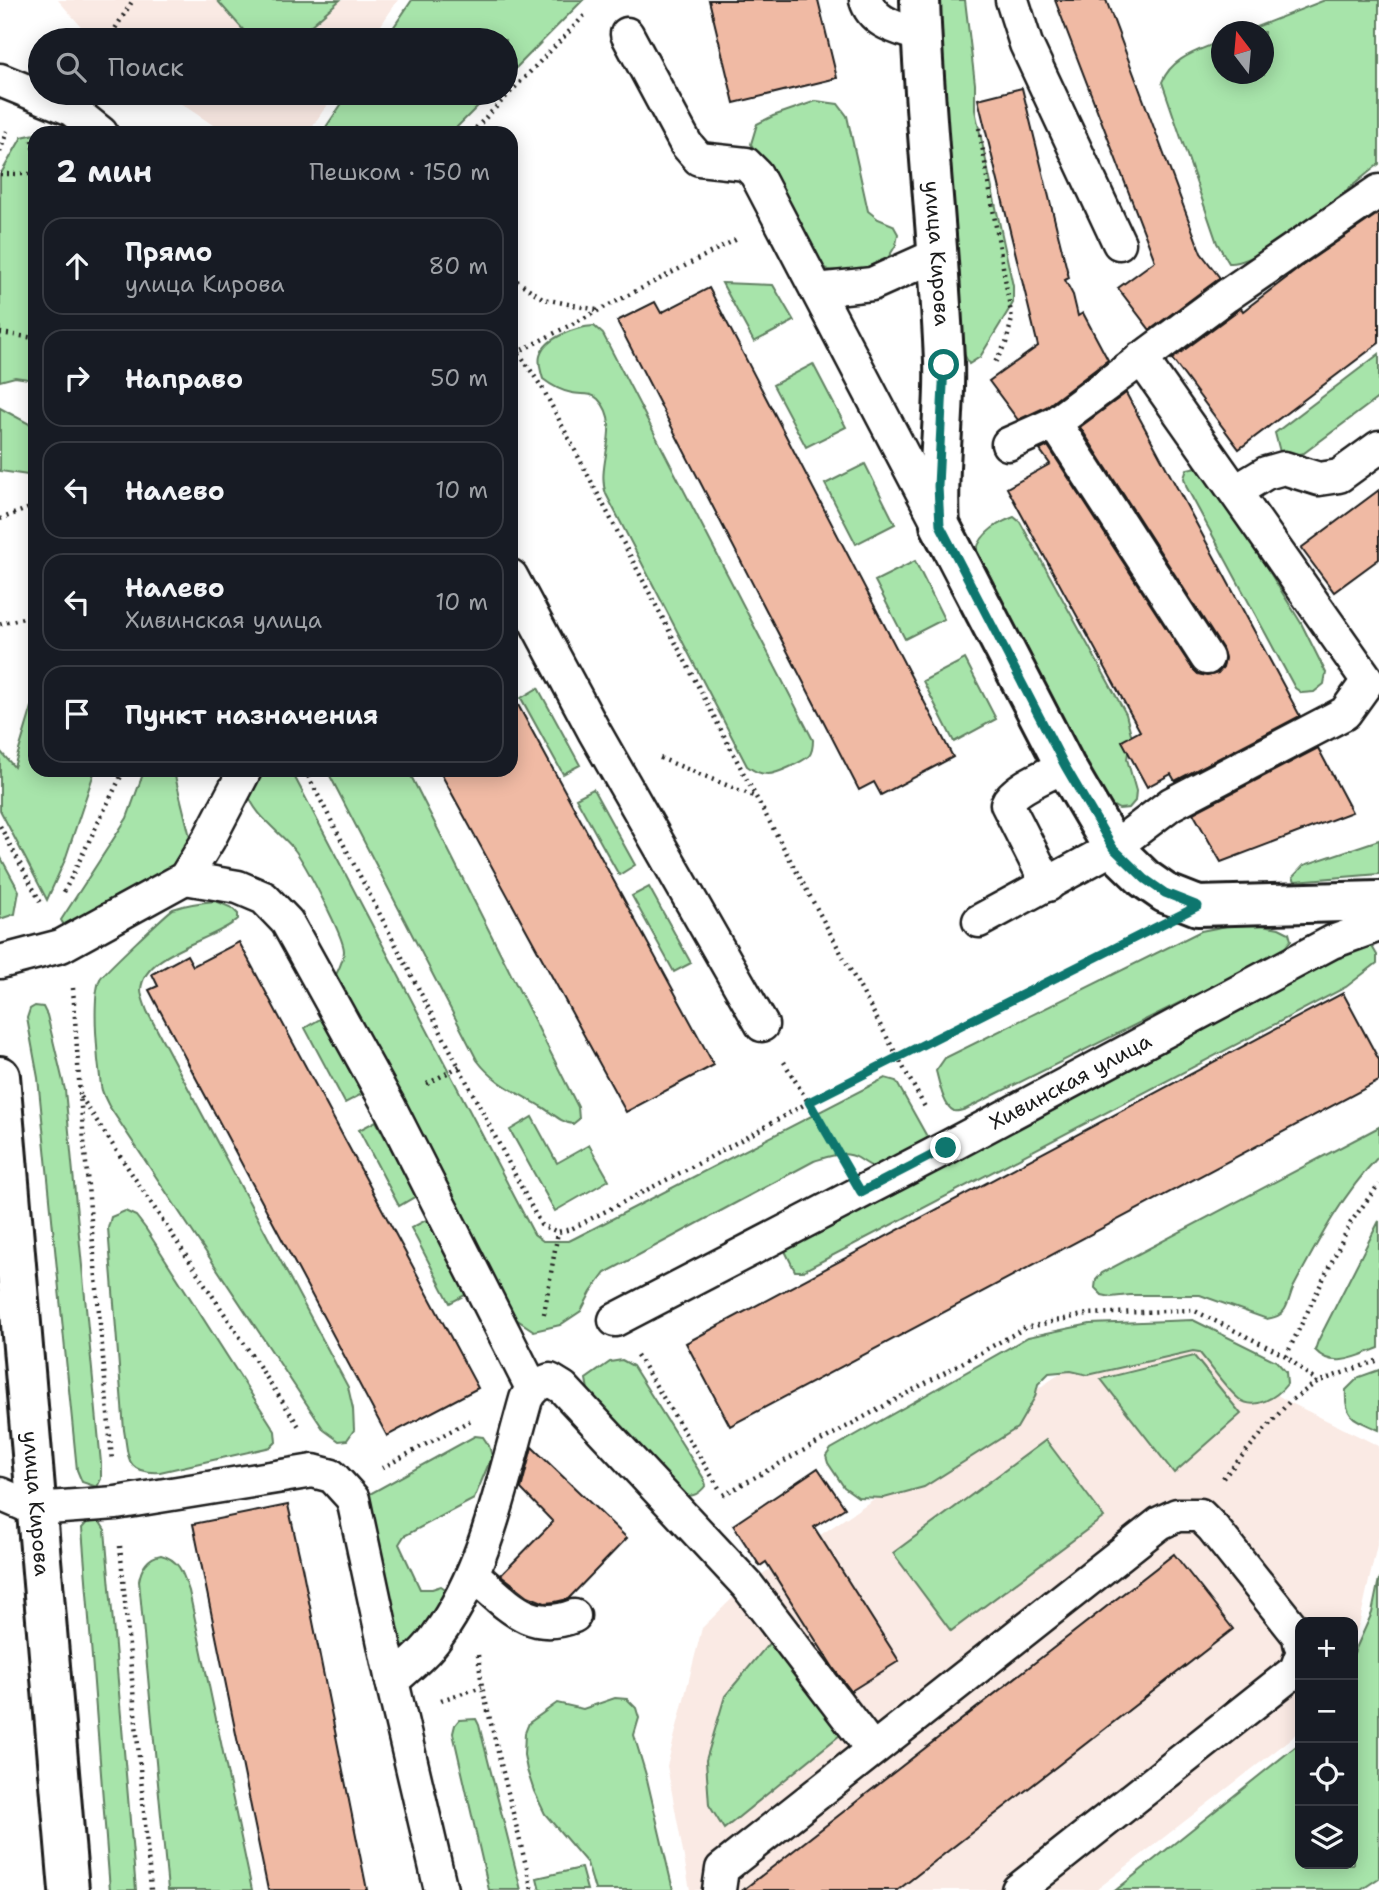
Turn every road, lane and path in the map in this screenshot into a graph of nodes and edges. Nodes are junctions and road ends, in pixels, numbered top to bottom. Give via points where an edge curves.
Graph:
1 (133, 0) edge
2 (866, 0) edge
3 (1012, 0) edge
4 (590, 9) dead end
5 (920, 18) edge
6 (116, 28) edge
7 (627, 34) dead end
8 (0, 80) edge
9 (518, 84) edge
10 (28, 91) edge
11 (61, 105) edge
12 (498, 105) edge
13 (92, 126) edge
14 (478, 126) edge
15 (0, 174) edge
16 (28, 174) edge
17 (1379, 191) edge
18 (779, 217) junction
19 (1119, 243) dead end
20 (939, 254) junction
21 (518, 282) edge
22 (817, 290) junction
23 (598, 310) junction
24 (0, 332) edge
25 (28, 337) edge
26 (520, 351) junction
27 (518, 355) edge
28 (1141, 358) junction
29 (1055, 423) junction
30 (1008, 444) dead end
31 (1379, 447) edge
32 (1236, 491) junction
33 (28, 509) edge
34 (0, 519) edge
35 (940, 525) junction
36 (518, 589) edge
37 (28, 617) edge
38 (0, 624) edge
39 (1207, 658) dead end
40 (1374, 668) edge
41 (594, 731) junction
42 (1065, 766) junction
43 (121, 777) edge
44 (241, 777) edge
45 (309, 777) edge
46 (757, 797) junction
47 (0, 826) edge
48 (1113, 848) junction
49 (185, 878) junction
50 (1048, 884) junction
51 (1379, 901) edge
52 (1198, 906) junction
53 (979, 921) dead end
54 (1379, 925) edge
55 (56, 934) junction
56 (0, 962) edge
57 (762, 1025) joint
58 (899, 1057) junction
59 (0, 1076) edge
60 (915, 1086) dead end
61 (80, 1095) junction
62 (809, 1102) junction
63 (1379, 1184) edge
64 (861, 1192) junction
65 (615, 1320) joint
66 (1286, 1356) junction
67 (1379, 1360) edge
68 (1317, 1382) junction
69 (532, 1388) junction
70 (338, 1482) junction
71 (0, 1494) edge
72 (724, 1494) junction
73 (116, 1503) junction
74 (35, 1509) junction
75 (1190, 1515) junction
76 (684, 1520) junction
77 (473, 1575) junction
78 (510, 1606) junction
79 (574, 1616) dead end
80 (1295, 1631) edge
81 (1295, 1671) edge
82 (392, 1681) junction
83 (872, 1749) junction
84 (69, 1890) edge
85 (150, 1890) edge
86 (441, 1890) edge
87 (532, 1890) edge
88 (719, 1890) edge
89 (1018, 1890) edge

1 - 6 path
2 - 5 lane via 877,19
3 - 19 lane via 1026,44
4 - 9 path
5 - 20 street, улица Кирова
7 - 18 lane via 686,144 699,159 746,164 757,174
8 - 10 lane
11 - 13 lane
12 - 14 path
15 - 16 path
17 - 28 lane
18 - 22 lane
18 - 23 path
20 - 22 lane via 872,284
20 - 35 street, улица Кирова via 944,365
21 - 23 path via 544,299
22 - 35 lane
23 - 26 path
24 - 25 path
26 - 27 path
26 - 46 path
28 - 29 lane
28 - 32 lane
29 - 30 lane
29 - 39 lane
31 - 32 lane via 1339,476 1319,479 1284,468
32 - 40 lane
33 - 34 path
35 - 42 street, улица Кирова
36 - 41 lane
37 - 38 path
40 - 48 lane via 1345,713 1171,804
41 - 46 path
41 - 57 lane
42 - 48 street, улица Кирова
42 - 50 lane via 1021,789 1007,804
43 - 55 path
44 - 49 lane
45 - 62 path via 541,1225 558,1232 571,1229
46 - 58 path
47 - 55 path
48 - 50 lane
48 - 52 street, улица Кирова via 1165,893
49 - 55 lane
49 - 69 lane via 239,887 264,898 287,922 388,1106
50 - 53 lane
51 - 52 street, улица Кирова
52 - 58 path
54 - 64 lane, Хивинская улица via 1332,942
55 - 56 lane
55 - 61 path via 75,999
57 - 62 path
58 - 60 path
58 - 62 path
59 - 74 street, улица Кирова
61 - 70 path
61 - 73 path
62 - 64 path
63 - 66 path via 1351,1222
64 - 65 lane, Хивинская улица
65 - 72 path
66 - 68 path
66 - 72 path via 1193,1310 1087,1314 1025,1328
67 - 68 path
68 - 75 path via 1289,1402
69 - 70 path
69 - 76 lane via 550,1380 563,1388
69 - 77 lane
70 - 73 lane via 313,1471
70 - 82 lane via 353,1499 359,1518
71 - 74 lane
72 - 76 path
73 - 74 lane
73 - 85 path
74 - 84 street, улица Кирова
75 - 80 lane via 1200,1515 1213,1528
75 - 83 lane via 1160,1523
76 - 83 lane via 747,1585
77 - 78 lane
77 - 82 lane via 438,1635
78 - 79 lane via 543,1623
78 - 87 path via 478,1647 478,1662
81 - 89 lane
82 - 86 lane
83 - 88 lane via 722,1869

